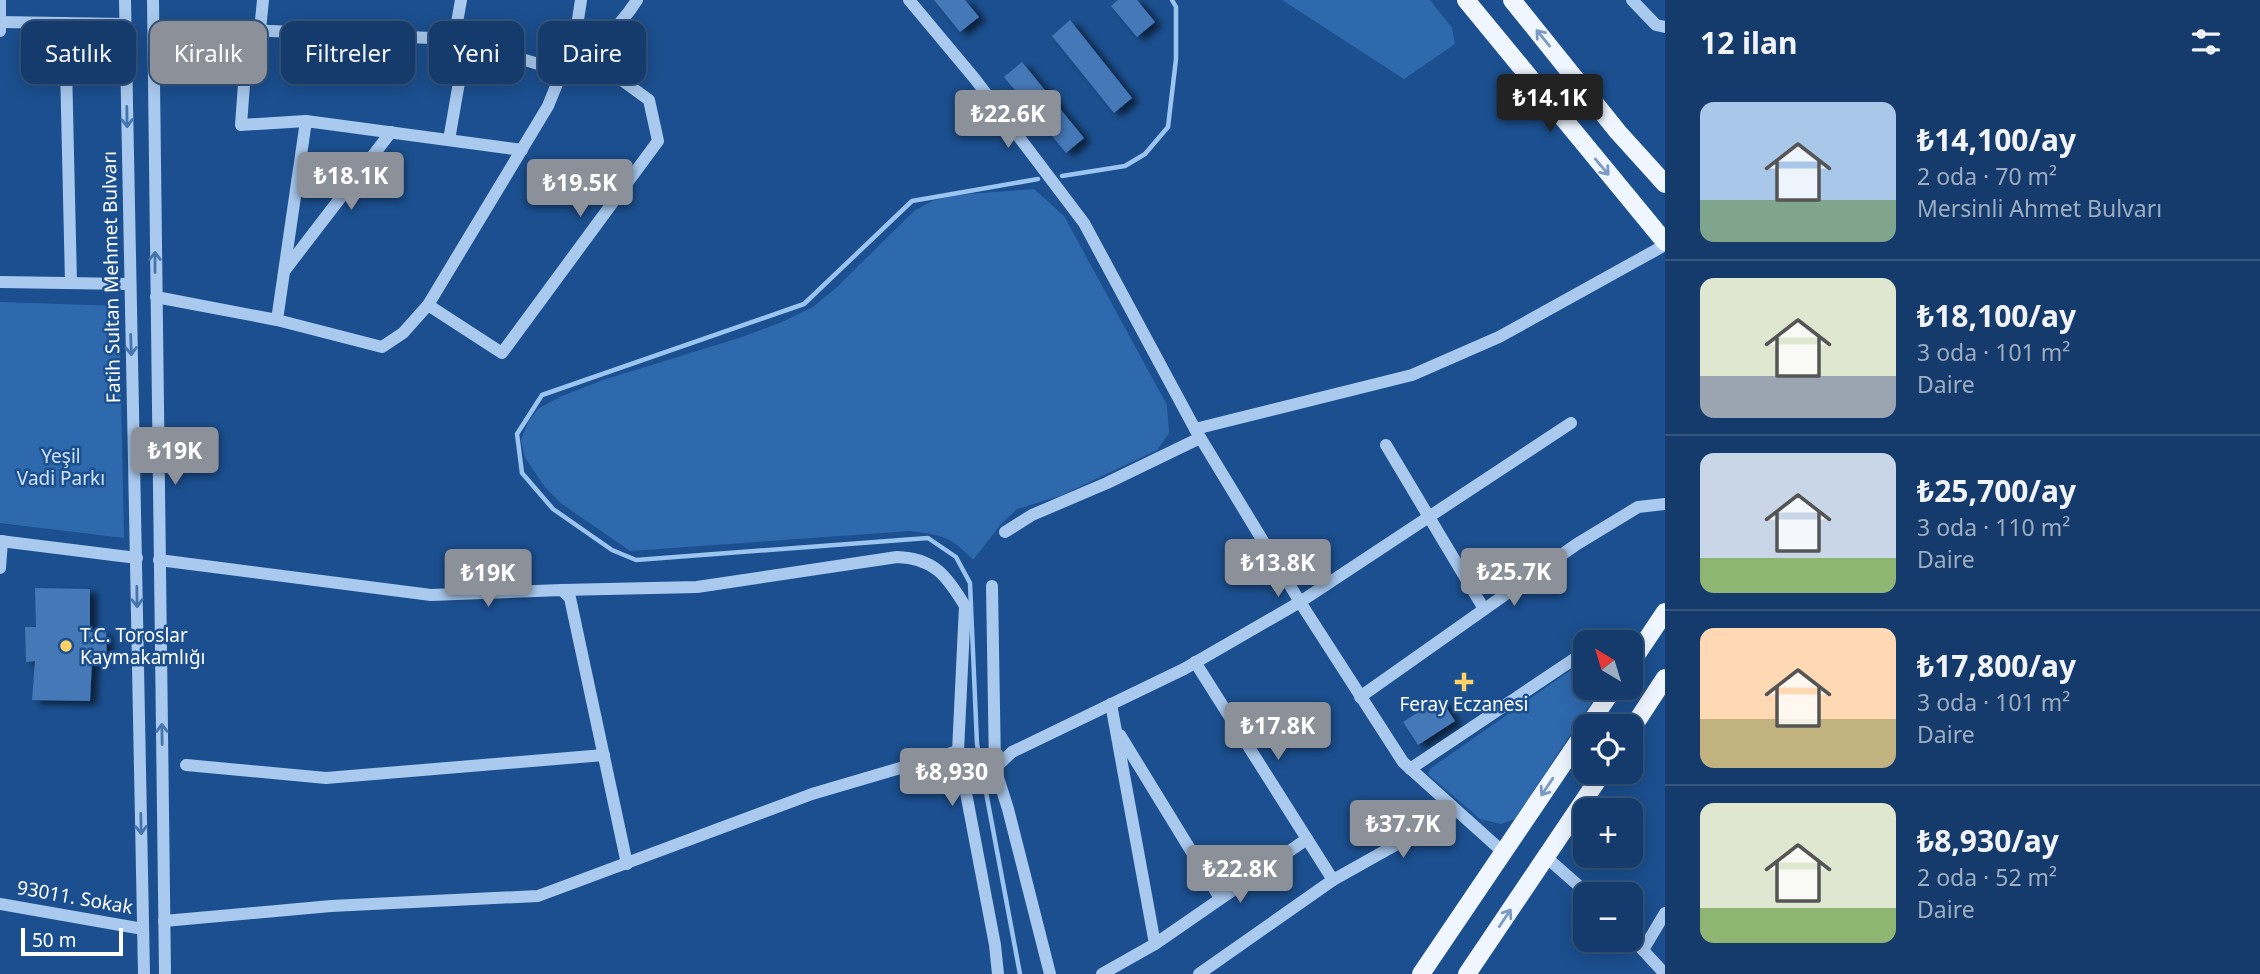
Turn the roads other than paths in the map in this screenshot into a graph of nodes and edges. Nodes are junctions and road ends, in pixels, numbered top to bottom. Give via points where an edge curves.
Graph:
1 (0, 0) edge
2 (125, 0) edge
3 (153, 0) edge
4 (262, 0) edge
5 (461, 0) edge
6 (581, 0) edge
7 (637, 0) edge
8 (909, 0) edge
9 (1466, 0) edge
10 (1512, 0) edge
11 (1633, 0) edge
12 (125, 21) edge
13 (154, 21) edge
14 (256, 21) edge
15 (460, 21) edge
16 (578, 21) edge
17 (623, 21) edge
18 (0, 22) edge
19 (21, 22) edge
20 (1661, 26) edge
21 (267, 31) edge
22 (0, 32) edge
23 (1665, 37) edge
24 (429, 39) edge
25 (66, 84) edge
26 (126, 84) edge
27 (154, 84) edge
28 (247, 84) edge
29 (455, 84) edge
30 (558, 84) edge
31 (627, 84) edge
32 (306, 121) junction
33 (391, 132) junction
34 (449, 140) junction
35 (522, 150) junction
36 (1665, 184) edge
37 (1665, 244) edge
38 (284, 270) junction
39 (0, 282) edge
40 (71, 283) junction
41 (129, 284) junction
42 (156, 297) junction
43 (428, 305) junction
44 (277, 320) junction
45 (1571, 423) dead end
46 (1197, 434) junction
47 (1385, 445) dead end
48 (1665, 504) edge
49 (1428, 517) junction
50 (1006, 531) dead end
51 (1, 541) edge
52 (136, 558) junction
53 (159, 560) junction
54 (0, 568) edge
55 (992, 586) dead end
56 (562, 590) junction
57 (1300, 602) junction
58 (1484, 609) junction
59 (1665, 612) edge
60 (1643, 645) edge
61 (1573, 660) edge
62 (1195, 662) junction
63 (1665, 678) edge
64 (1360, 697) junction
65 (1111, 704) junction
66 (1641, 714) edge
67 (1115, 728) junction
68 (1573, 749) edge
69 (958, 751) junction
70 (604, 755) junction
71 (186, 765) dead end
72 (995, 768) junction
73 (1410, 769) junction
74 (1595, 784) edge
75 (1456, 811) junction
76 (1307, 839) junction
77 (1503, 852) junction
78 (1546, 858) junction
79 (627, 864) junction
80 (1333, 880) junction
81 (1574, 882) edge
82 (1220, 898) junction
83 (0, 904) edge
84 (1665, 913) edge
85 (164, 921) junction
86 (143, 929) junction
87 (1155, 943) junction
88 (1643, 950) joint
89 (1660, 972) edge
90 (144, 974) edge
91 (165, 974) edge
92 (998, 974) edge
93 (1050, 974) edge
94 (1102, 974) edge
95 (1199, 974) edge
96 (1421, 974) edge
97 (1466, 974) edge

1 - 18 street
2 - 12 street, Fatih Sultan Mehmet Bulvarı
3 - 13 street
4 - 14 street
5 - 15 street
6 - 16 street
7 - 17 street
8 - 46 street via 1084,223
9 -> 37 main road
36 -> 10 main road
11 - 20 street
18 - 19 street
18 - 22 street
20 - 23 street
21 - 24 street
25 - 40 street
26 -> 41 street, Fatih Sultan Mehmet Bulvarı
42 -> 27 street
28 - 32 street via 242,125
29 - 34 street
30 - 35 street
31 - 43 street via 649,100 658,141 502,353
32 - 33 street
32 - 38 street
33 - 34 street
33 - 38 street
34 - 35 street
35 - 43 street
37 - 46 street via 1499,337 1412,375
38 - 44 street
39 - 40 street
40 - 41 street
41 -> 52 street, Fatih Sultan Mehmet Bulvarı
42 - 44 street
42 - 53 street
43 - 44 street via 403,333 382,347
45 - 49 street
46 - 50 street
46 - 57 street
47 - 49 street
48 - 58 street via 1638,507
49 - 57 street
49 - 58 street
51 - 52 street
51 - 54 street
52 -> 86 street, Fatih Sultan Mehmet Bulvarı
53 - 56 street via 430,594
85 -> 53 street
55 - 72 street
56 - 69 street via 697,587 897,557 917,558 938,570 965,606
56 - 70 street via 570,598
57 - 62 street
57 - 64 street
58 - 64 street
59 - 60 main road
61 - 73 street
62 - 65 street
62 - 76 street
63 - 66 main road
64 - 73 street
65 - 67 street
65 - 72 street via 1012,752
67 - 82 street
67 - 87 street
68 -> 77 main road
69 - 79 street via 812,794
69 - 92 street
70 - 71 street via 326,778
70 - 79 street
72 - 93 street
73 - 75 street
74 - 78 main road
75 - 77 street
75 - 80 street
76 - 80 street
76 - 82 street
77 - 96 main road
78 - 81 street
97 -> 78 main road
79 - 85 street via 538,896 331,906
80 - 95 street
82 - 87 street
83 - 86 street, 93011. Sokak
84 - 88 street
85 - 91 street
86 - 90 street, Fatih Sultan Mehmet Bulvarı
87 - 94 street
88 - 89 street

